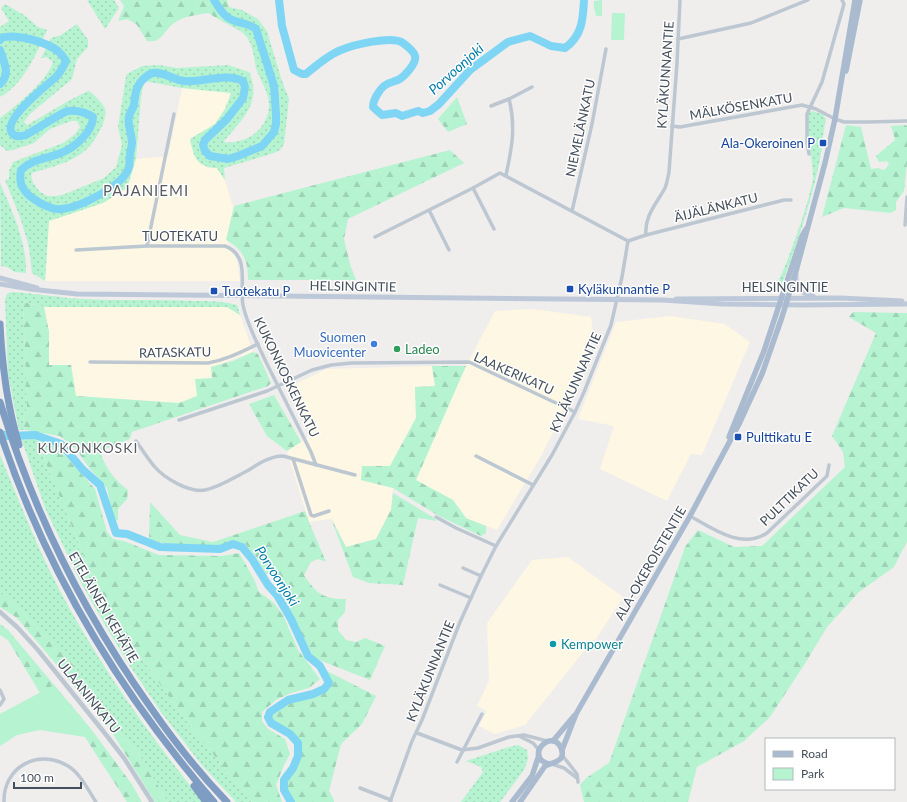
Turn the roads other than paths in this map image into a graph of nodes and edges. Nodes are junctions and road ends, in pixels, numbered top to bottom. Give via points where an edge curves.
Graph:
1 (680, 0) edge
2 (808, 0) edge
3 (842, 0) edge
4 (855, 0) edge
5 (860, 0) edge
6 (678, 39) junction
7 (606, 49) dead end
8 (532, 87) dead end
9 (509, 99) junction
10 (491, 106) dead end
11 (809, 107) junction
12 (174, 114) dead end
13 (835, 117) junction
14 (907, 121) edge
15 (672, 126) junction
16 (808, 154) dead end
17 (506, 175) junction
18 (473, 188) junction
19 (907, 197) edge
20 (791, 200) dead end
21 (429, 210) junction
22 (572, 211) junction
23 (905, 225) dead end
24 (807, 227) junction
25 (494, 229) dead end
26 (646, 235) junction
27 (374, 237) dead end
28 (628, 241) junction
29 (147, 246) junction
30 (76, 250) dead end
31 (449, 250) dead end
32 (796, 271) junction
33 (0, 278) edge
34 (0, 284) edge
35 (42, 290) junction
36 (243, 297) junction
37 (781, 298) junction
38 (788, 298) junction
39 (821, 298) junction
40 (617, 300) junction
41 (663, 300) junction
42 (907, 303) edge
43 (779, 305) junction
44 (786, 305) junction
45 (0, 324) edge
46 (258, 344) junction
47 (90, 362) dead end
48 (278, 387) junction
49 (0, 402) edge
50 (575, 412) junction
51 (9, 420) junction
52 (179, 420) dead end
53 (0, 432) edge
54 (136, 441) dead end
55 (2, 449) edge
56 (476, 456) dead end
57 (293, 459) junction
58 (718, 463) junction
59 (316, 465) junction
60 (829, 465) dead end
61 (354, 475) dead end
62 (533, 485) junction
63 (330, 511) dead end
64 (690, 516) junction
65 (436, 517) dead end
66 (496, 546) junction
67 (463, 568) dead end
68 (481, 576) junction
69 (440, 585) dead end
70 (471, 598) junction
71 (0, 612) edge
72 (0, 690) edge
73 (129, 692) junction
74 (0, 705) edge
75 (482, 714) dead end
76 (576, 714) junction
77 (417, 733) junction
78 (518, 736) junction
79 (550, 741) junction
80 (462, 750) junction
81 (539, 752) junction
82 (562, 752) junction
83 (457, 762) dead end
84 (550, 764) junction
85 (577, 778) junction
86 (578, 782) dead end
87 (360, 788) dead end
88 (391, 801) edge
89 (4, 802) edge
90 (96, 802) edge
91 (152, 802) edge
92 (206, 802) edge
93 (214, 802) edge
94 (227, 802) edge
95 (512, 802) edge
96 (520, 802) edge

1 - 6 street, KYLÄKUNNANTIE
2 - 6 street via 751,23
3 - 11 street via 844,4 822,82
4 - 13 main road
5 - 13 main road
6 - 15 street, KYLÄKUNNANTIE
7 - 22 street, NIEMELÄNKATU
8 - 9 street
9 - 10 street
9 - 17 street via 514,127
11 - 13 street, MÄLKÖSENKATU
11 - 15 street, MÄLKÖSENKATU via 796,106
11 - 16 street via 806,127
12 - 29 street
13 - 14 street, MÄLKÖSENKATU via 844,122
13 - 24 main road
15 - 26 street, KYLÄKUNNANTIE via 669,172 664,188 649,213
17 - 18 street via 500,173
17 - 22 street
18 - 21 street
18 - 25 street
19 - 23 street
20 - 26 street, ÄIJÄLÄNKATU
21 - 27 street
21 - 31 street
22 - 28 street
24 - 32 main road, ALA-OKEROISTENTIE
24 - 37 main road, ALA-OKEROISTENTIE
26 - 28 street
28 - 40 street, KYLÄKUNNANTIE
29 - 30 street, TUOTEKATU
29 - 36 street, TUOTEKATU via 226,246 232,249 238,255 242,266
32 - 38 main road, ALA-OKEROISTENTIE
32 - 39 main road via 796,283 801,291
33 - 35 main road, HELSINGINTIE
34 - 35 main road, HELSINGINTIE
35 - 36 main road, HELSINGINTIE via 78,294
36 - 40 main road, HELSINGINTIE
36 - 46 street, KUKONKOSKENKATU via 247,318
37 - 38 main road, HELSINGINTIE
37 - 41 main road, HELSINGINTIE
37 - 43 main road, ALA-OKEROISTENTIE
38 - 39 main road, HELSINGINTIE
38 - 44 main road, ALA-OKEROISTENTIE
39 - 42 main road, HELSINGINTIE
40 - 41 main road, HELSINGINTIE
40 - 50 street, KYLÄKUNNANTIE via 611,325
41 - 43 main road, HELSINGINTIE
42 - 44 main road, HELSINGINTIE
43 - 44 main road, HELSINGINTIE
43 - 58 main road, ALA-OKEROISTENTIE via 754,376
44 - 58 main road, ALA-OKEROISTENTIE via 762,374
45 - 51 highway
46 - 47 street, RATASKATU via 220,361
46 - 48 street, KUKONKOSKENKATU
48 - 50 street, LAAKERIKATU via 312,370 331,365 469,362
48 - 52 street, LAAKERIKATU
48 - 59 street, KUKONKOSKENKATU
49 - 51 highway, ETELÄINEN KEHÄTIE
50 - 62 street, KYLÄKUNNANTIE
51 - 94 highway, ETELÄINEN KEHÄTIE via 38,506 57,549 97,625 139,692 180,748
53 - 55 highway, ETELÄINEN KEHÄTIE
54 - 57 street via 159,471 184,487 203,490 221,485 272,457 283,456
55 - 73 highway, ETELÄINEN KEHÄTIE via 49,553 84,621
56 - 62 street
57 - 59 street
57 - 63 street via 311,515
58 - 64 main road, ALA-OKEROISTENTIE
59 - 61 street
60 - 64 street, PULTTIKATU via 827,476 767,533 758,538 736,538
62 - 66 street, KYLÄKUNNANTIE
64 - 76 main road, ALA-OKEROISTENTIE
65 - 66 street
66 - 68 street, KYLÄKUNNANTIE
67 - 68 street
68 - 70 street, KYLÄKUNNANTIE
69 - 70 street
70 - 77 street, KYLÄKUNNANTIE
71 - 91 street, ULAANINKATU via 33,644 107,736
72 - 74 street via 4,699
73 - 92 highway
73 - 93 highway, ETELÄINEN KEHÄTIE via 164,742
75 - 80 street
76 - 79 main road, ALA-OKEROISTENTIE
76 - 82 main road, ALA-OKEROISTENTIE
77 - 80 street
77 - 88 street, KYLÄKUNNANTIE
78 - 79 street
78 - 80 street
78 - 81 street via 533,743
79 - 81 main road via 543,744
79 - 82 main road via 559,745
80 - 83 street
81 - 84 main road via 543,762
81 - 95 main road via 532,776
82 - 84 main road via 559,761
82 - 85 street
84 - 85 street via 564,768
84 - 96 main road via 542,770
85 - 86 street
87 - 88 street
89 - 90 street via 4,793 11,775 25,763 37,759 53,760 68,766 81,779

